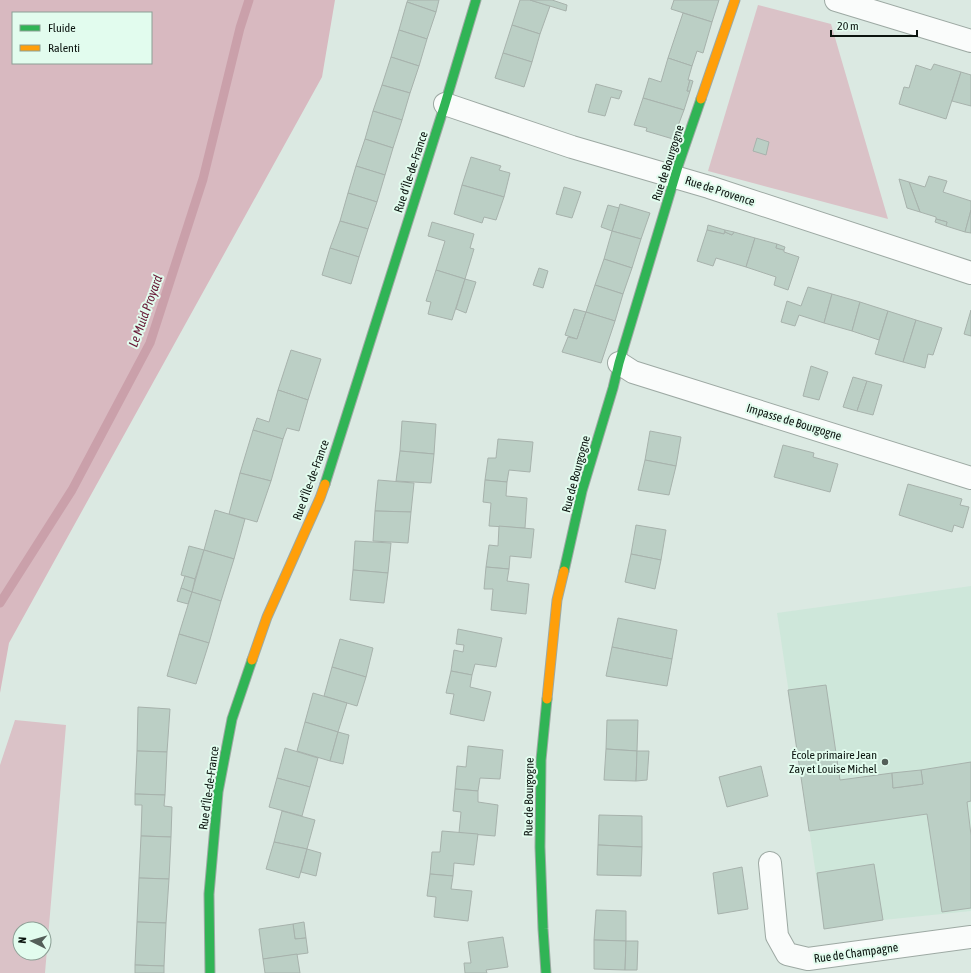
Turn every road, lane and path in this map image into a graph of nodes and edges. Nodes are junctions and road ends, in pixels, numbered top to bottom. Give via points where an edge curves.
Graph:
1 (476, 0) edge
2 (735, 0) edge
3 (836, 0) edge
4 (971, 40) edge
5 (445, 104) junction
6 (675, 177) junction
7 (971, 273) edge
8 (619, 363) junction
9 (971, 478) edge
10 (770, 863) dead end
11 (971, 937) edge
12 (210, 973) edge
13 (546, 973) edge

1 - 5 street, Rue d'Île-de-France
2 - 6 street, Rue de Bourgogne
3 - 4 street
5 - 6 street, Rue de Provence via 572,147
5 - 12 street, Rue d'Île-de-France via 320,498 267,617 232,719 218,792 209,887
6 - 7 street, Rue de Provence
6 - 8 street, Rue de Bourgogne
8 - 9 street, Impasse de Bourgogne via 633,372
8 - 13 street, Rue de Bourgogne via 582,491 557,600 542,760 540,847
10 - 11 street, Rue de Champagne via 777,936 787,954 808,959

